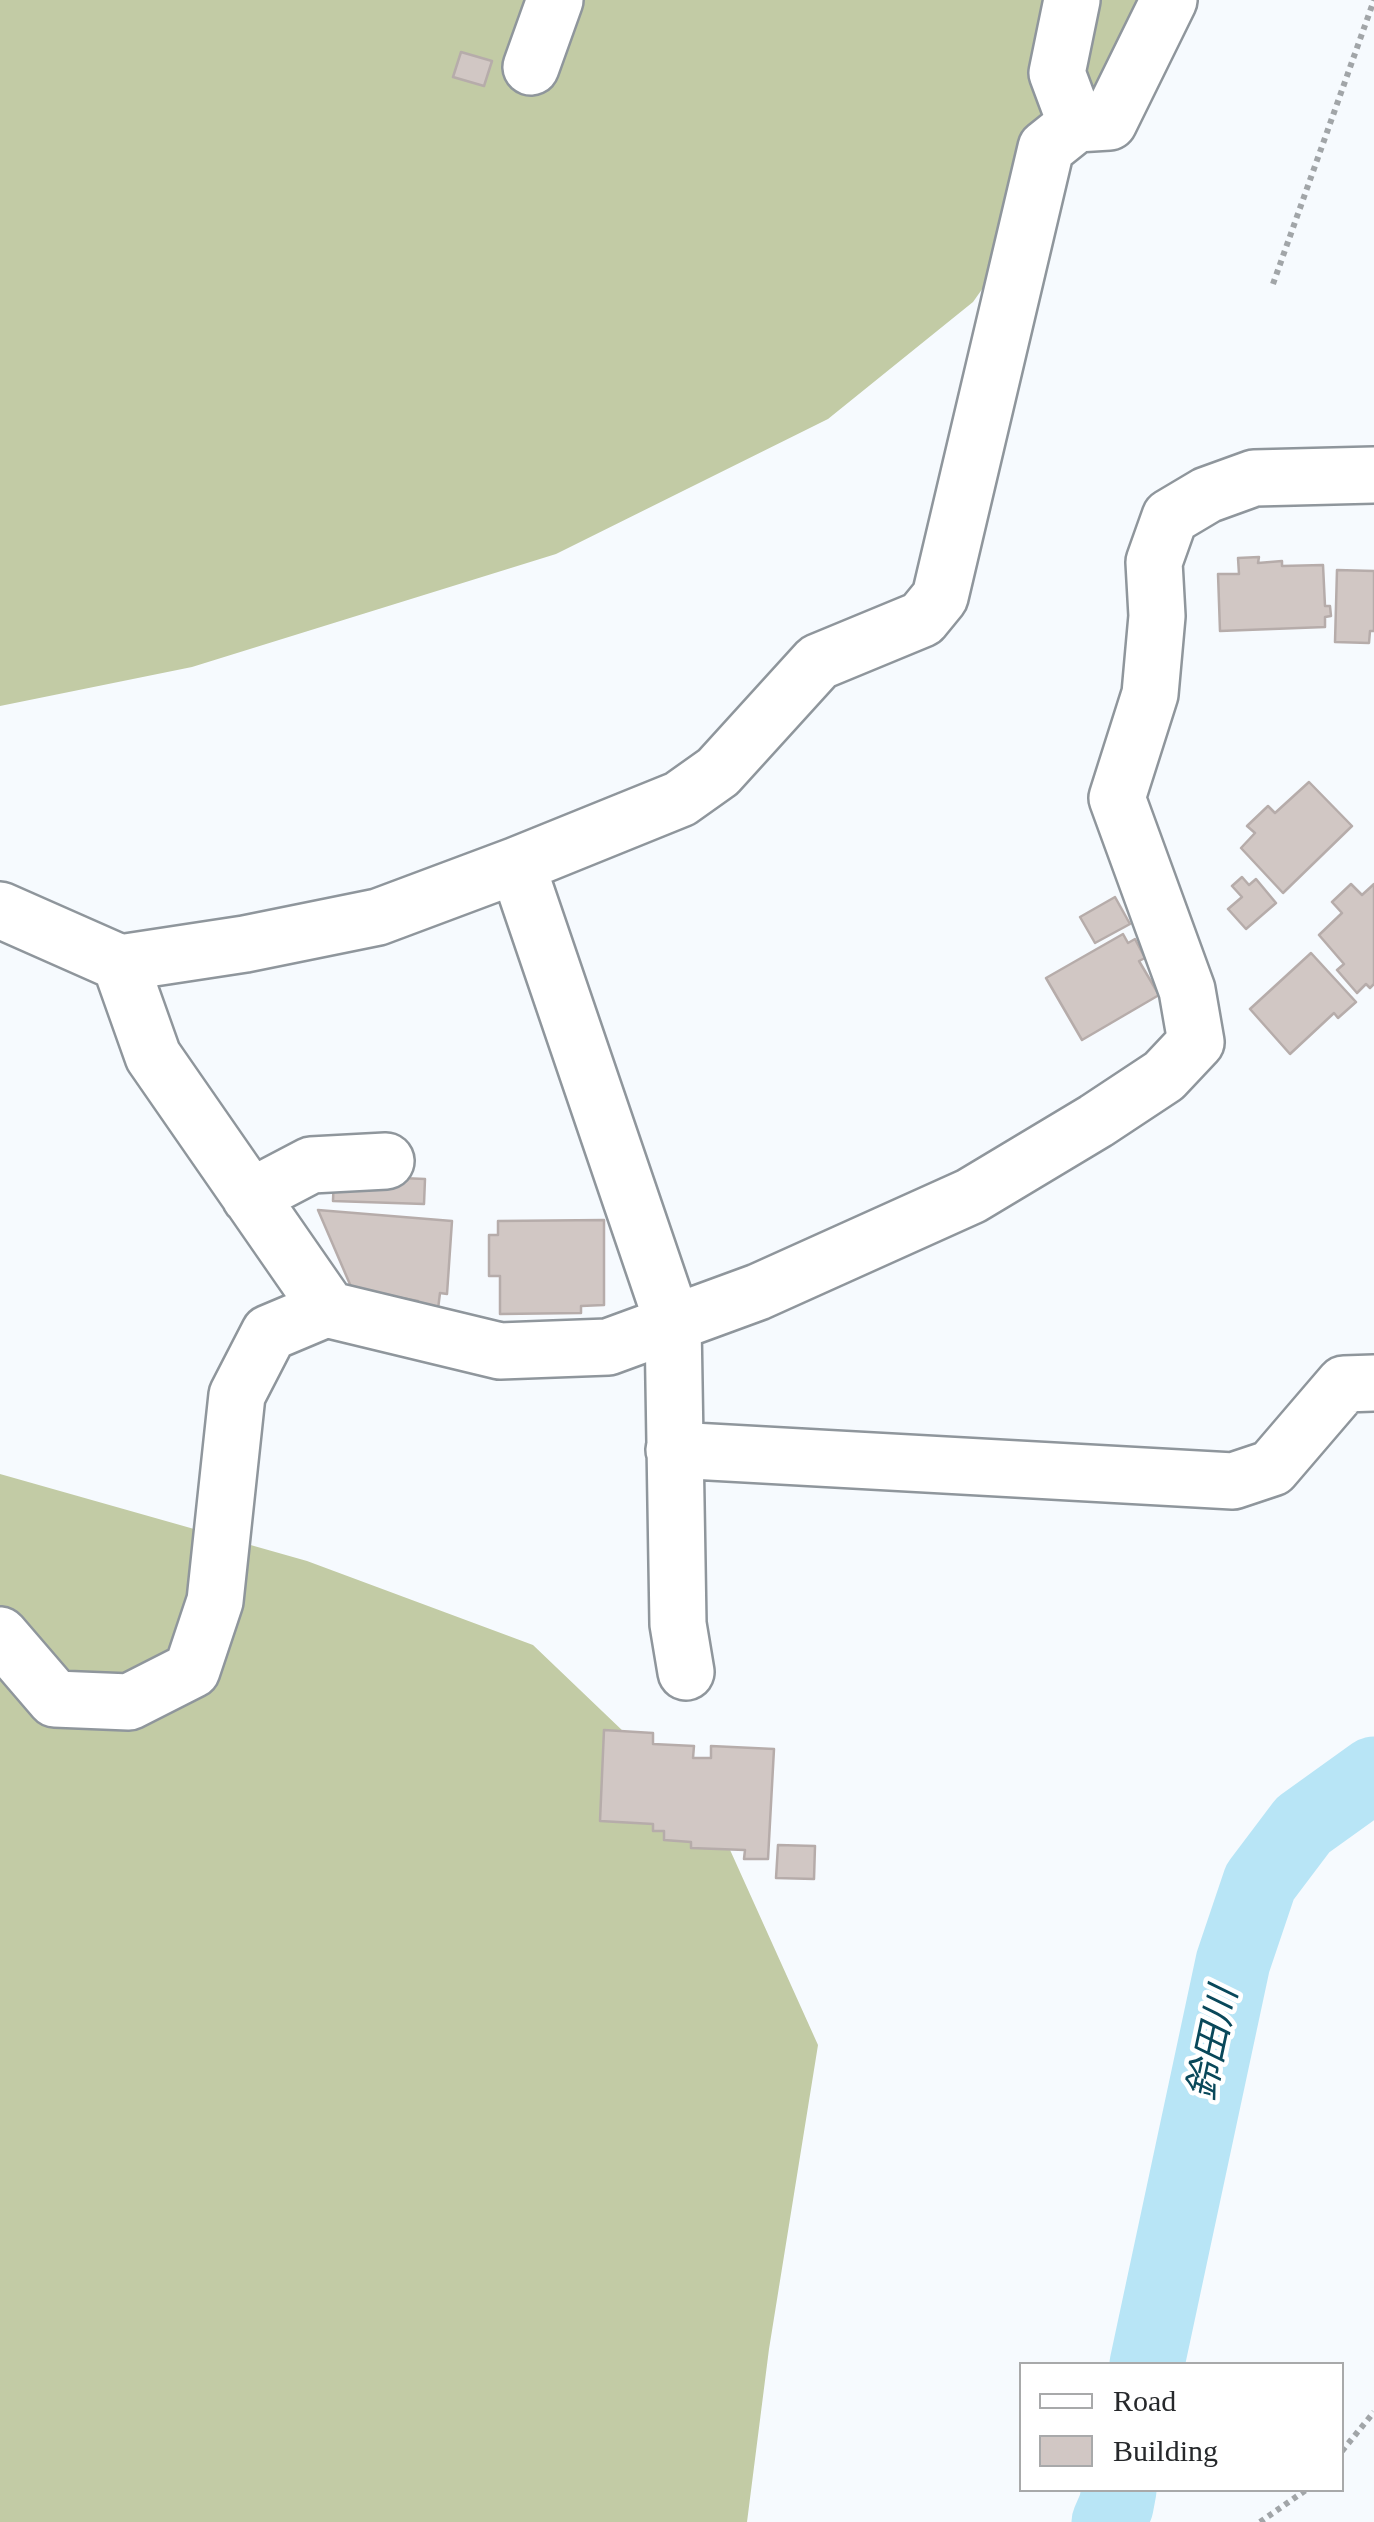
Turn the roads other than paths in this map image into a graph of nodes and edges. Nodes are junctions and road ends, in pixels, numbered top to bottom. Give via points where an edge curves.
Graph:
1 (554, 0) edge
2 (1072, 0) edge
3 (1169, 0) edge
4 (531, 67) dead end
5 (1076, 124) junction
6 (1374, 476) edge
7 (517, 865) junction
8 (0, 910) edge
9 (120, 963) junction
10 (386, 1161) dead end
11 (250, 1197) junction
12 (328, 1310) junction
13 (673, 1322) junction
14 (1374, 1384) edge
15 (674, 1450) junction
16 (0, 1635) edge
17 (686, 1672) dead end

1 - 4 street
2 - 5 street via 1057,72
3 - 5 street via 1109,122
5 - 7 street via 1046,148 940,596 922,618 818,662 718,772 680,798
6 - 13 street via 1254,478 1207,494 1170,517 1154,562 1150,694 1117,798 1187,990 1196,1042 1164,1076 971,1196 758,1292
7 - 9 street via 378,917
7 - 13 street
8 - 9 street
9 - 11 street via 153,1056
10 - 11 street via 312,1165
11 - 12 street
12 - 13 street via 500,1351 608,1347
12 - 16 street via 268,1333 237,1395 215,1601 192,1670 128,1702 55,1699
13 - 15 street
14 - 15 street via 1344,1384 1272,1468 1234,1481
15 - 17 street via 678,1624

